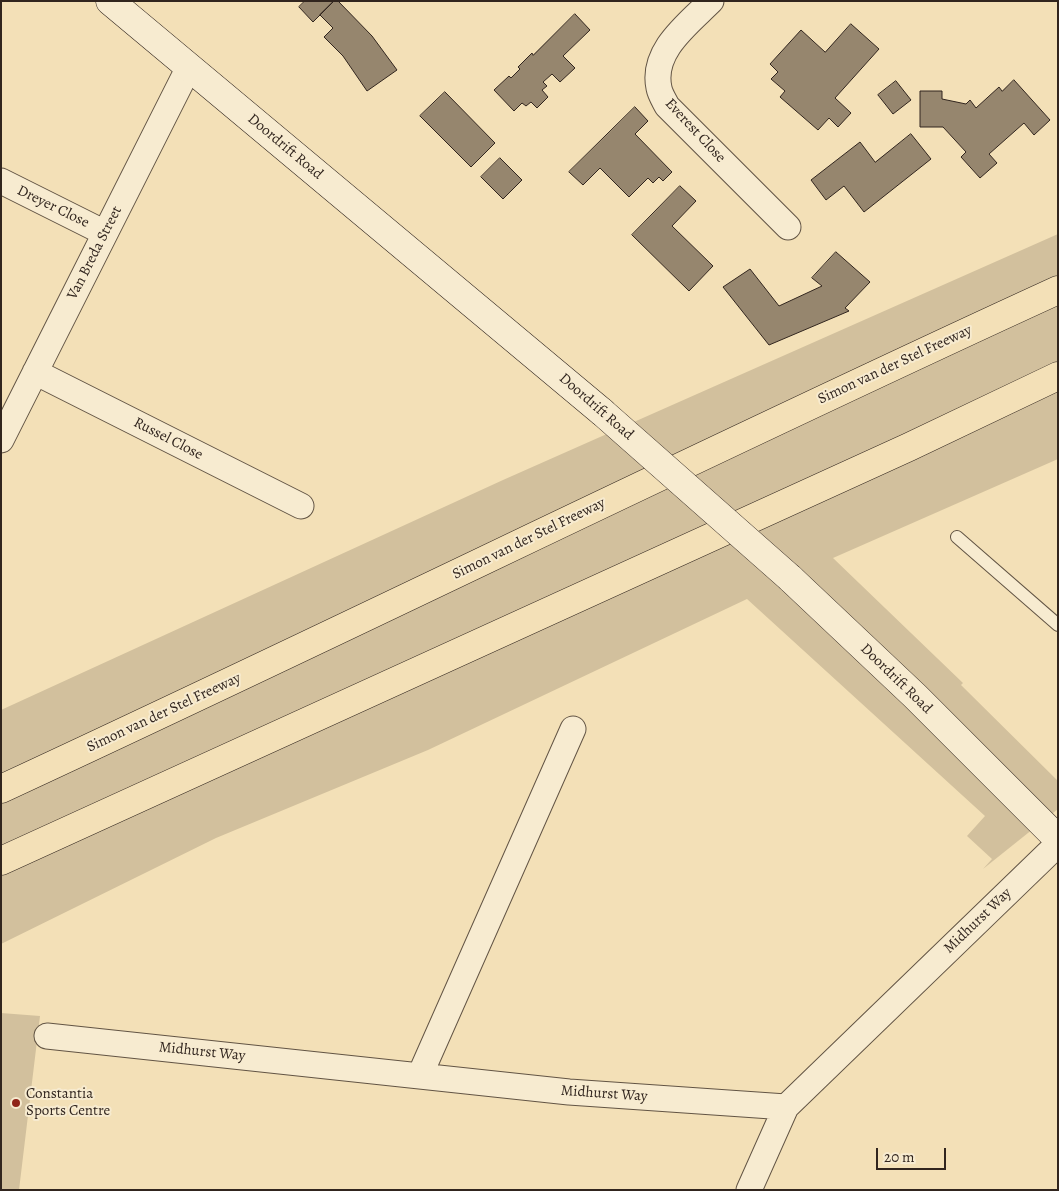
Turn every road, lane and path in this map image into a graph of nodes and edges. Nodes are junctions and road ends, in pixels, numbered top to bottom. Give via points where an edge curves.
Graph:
1 (110, 1) edge
2 (711, 1) edge
3 (189, 67) junction
4 (1, 181) edge
5 (788, 228) dead end
6 (105, 233) junction
7 (1058, 290) edge
8 (35, 372) junction
9 (1058, 376) edge
10 (1, 440) edge
11 (301, 506) dead end
12 (957, 537) dead end
13 (1058, 625) edge
14 (573, 729) dead end
15 (1, 789) edge
16 (1058, 839) edge
17 (1058, 844) edge
18 (1, 861) edge
19 (47, 1036) dead end
20 (420, 1075) junction
21 (786, 1107) junction
22 (749, 1190) edge

1 - 3 street, Doordrift Road
2 - 5 street, Everest Close via 664,51 658,69 659,89 667,106
3 - 6 street, Van Breda Street
3 - 16 street, Doordrift Road, bridge via 602,412 790,578 915,696
4 - 6 street, Dreyer Close
6 - 8 street, Van Breda Street
7 - 15 highway, Simon van der Stel Freeway
8 - 10 street, Van Breda Street
8 - 11 street, Russel Close
9 - 18 highway
12 - 13 lane
14 - 20 street
17 - 21 street, Midhurst Way
19 - 20 street, Midhurst Way
20 - 21 street, Midhurst Way via 569,1092
21 - 22 street

